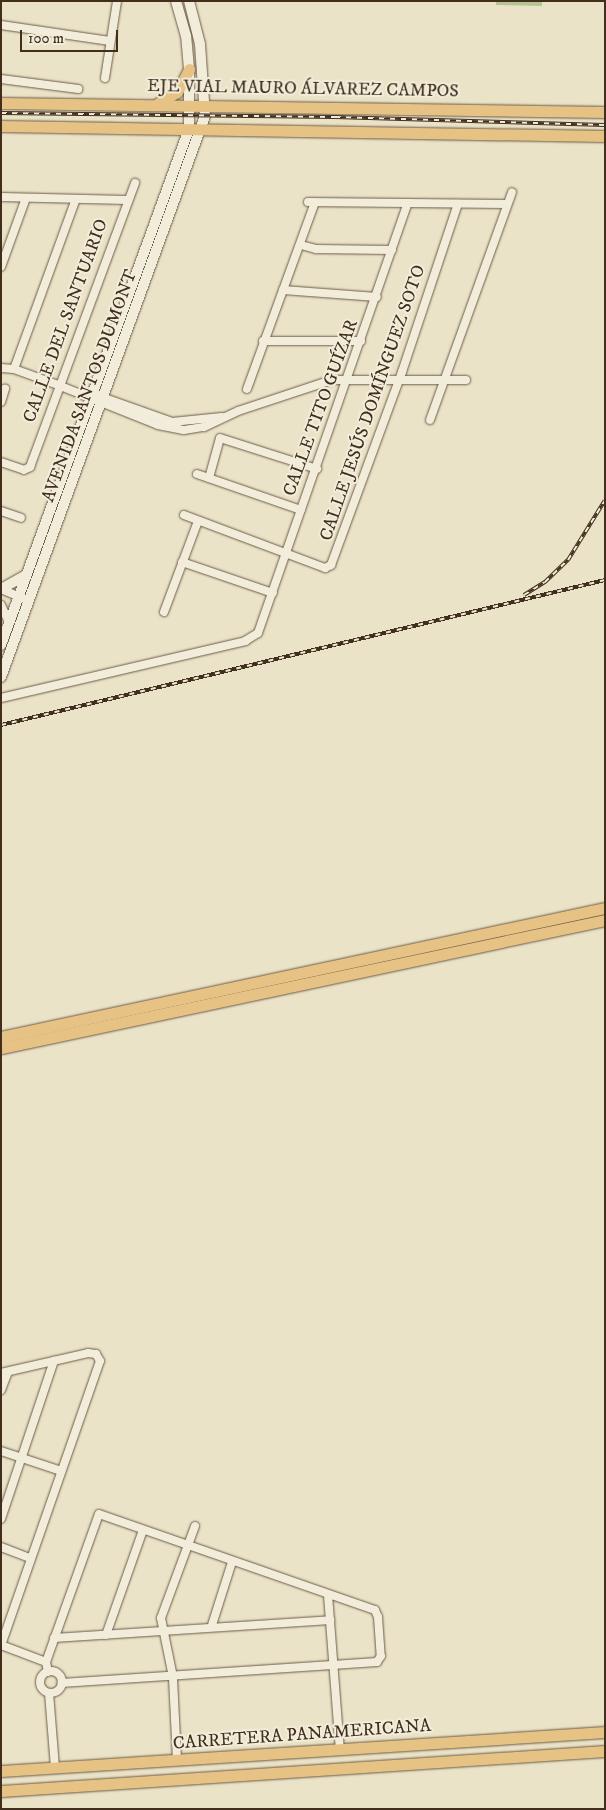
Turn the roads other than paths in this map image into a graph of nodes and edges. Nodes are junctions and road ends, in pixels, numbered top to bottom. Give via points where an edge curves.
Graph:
1 (117, 1) edge
2 (176, 1) edge
3 (189, 1) edge
4 (1, 25) edge
5 (110, 41) junction
6 (189, 70) junction
7 (1, 78) edge
8 (105, 78) dead end
9 (78, 89) dead end
10 (1, 103) edge
11 (156, 104) junction
12 (191, 104) junction
13 (205, 106) junction
14 (605, 112) edge
15 (1, 126) edge
16 (189, 129) junction
17 (202, 129) junction
18 (605, 136) edge
19 (135, 183) dead end
20 (512, 192) dead end
21 (1, 197) edge
22 (26, 198) junction
23 (76, 199) junction
24 (127, 200) junction
25 (408, 203) junction
26 (458, 204) junction
27 (507, 204) junction
28 (301, 245) junction
29 (392, 250) junction
30 (1, 267) edge
31 (283, 290) junction
32 (377, 297) junction
33 (263, 341) junction
34 (361, 341) junction
35 (1, 368) edge
36 (14, 369) junction
37 (349, 380) junction
38 (399, 380) junction
39 (466, 380) dead end
40 (446, 381) junction
41 (58, 385) junction
42 (5, 389) dead end
43 (247, 389) dead end
44 (88, 396) junction
45 (101, 401) junction
46 (1, 402) edge
47 (215, 420) junction
48 (430, 420) dead end
49 (220, 438) junction
50 (1, 462) edge
51 (317, 469) junction
52 (197, 474) dead end
53 (208, 478) junction
54 (301, 510) junction
55 (1, 511) edge
56 (184, 515) dead end
57 (21, 518) dead end
58 (198, 521) junction
59 (286, 554) junction
60 (182, 562) junction
61 (27, 575) junction
62 (1, 589) edge
63 (273, 593) junction
64 (19, 597) junction
65 (30, 602) junction
66 (1, 605) edge
67 (164, 612) dead end
68 (9, 622) junction
69 (1, 645) edge
70 (1, 677) edge
71 (1, 698) edge
72 (605, 908) edge
73 (605, 920) edge
74 (1, 1037) edge
75 (1, 1048) edge
76 (54, 1361) junction
77 (4, 1372) edge
78 (1, 1390) edge
79 (1, 1451) edge
80 (22, 1458) junction
81 (62, 1472) junction
82 (1, 1519) edge
83 (195, 1526) dead end
84 (143, 1530) junction
85 (186, 1544) junction
86 (1, 1547) edge
87 (30, 1558) junction
88 (232, 1562) junction
89 (328, 1595) junction
90 (330, 1620) junction
91 (212, 1625) junction
92 (162, 1630) junction
93 (106, 1635) junction
94 (54, 1638) junction
95 (1, 1645) edge
96 (46, 1662) junction
97 (334, 1666) junction
98 (48, 1672) junction
99 (173, 1677) junction
100 (62, 1683) junction
101 (49, 1693) junction
102 (605, 1732) edge
103 (340, 1750) junction
104 (605, 1751) edge
105 (176, 1760) junction
106 (163, 1761) junction
107 (56, 1768) junction
108 (1, 1771) edge
109 (163, 1780) junction
110 (1, 1791) edge

1 - 5 street
2 - 6 main road, AVENIDA SANTOS DUMONT via 186,36
3 - 13 main road, AVENIDA SANTOS DUMONT via 200,44
4 - 5 street
5 - 8 street
6 - 11 main road via 177,92
6 - 12 main road, AVENIDA SANTOS DUMONT
7 - 9 street
10 - 11 main road, EJE VIAL MAURO ÁLVAREZ CAMPOS
11 - 12 main road, EJE VIAL MAURO ÁLVAREZ CAMPOS
12 - 13 main road, EJE VIAL MAURO ÁLVAREZ CAMPOS
12 - 16 main road, AVENIDA SANTOS DUMONT
13 - 14 main road, EJE VIAL MAURO ÁLVAREZ CAMPOS
13 - 17 main road, AVENIDA SANTOS DUMONT
15 - 16 main road
16 - 17 main road
16 - 44 main road, AVENIDA SANTOS DUMONT
17 - 18 main road
17 - 45 main road, AVENIDA SANTOS DUMONT
19 - 24 street, CALLE DEL SANTUARIO
20 - 27 street
21 - 22 street
22 - 23 street
22 - 30 street
23 - 24 street
23 - 36 street
24 - 41 street, CALLE DEL SANTUARIO
25 - 26 street
25 - 28 street via 312,202
25 - 29 street, CALLE TITO GUÍZAR
26 - 27 street
26 - 38 street, CALLE JESÚS DOMÍNGUEZ SOTO
27 - 40 street
28 - 29 street
28 - 31 street
29 - 32 street, CALLE TITO GUÍZAR
31 - 32 street
31 - 33 street
32 - 34 street, CALLE TITO GUÍZAR
33 - 34 street
33 - 43 street
34 - 37 street, CALLE TITO GUÍZAR
35 - 36 street
36 - 41 street
37 - 38 street
37 - 47 street via 322,383
37 - 51 street, CALLE TITO GUÍZAR
38 - 40 street
38 - 59 street, CALLE JESÚS DOMÍNGUEZ SOTO via 331,565 325,568
39 - 40 street
40 - 48 street
41 - 44 street
41 - 50 street, CALLE DEL SANTUARIO via 26,470
42 - 46 street
44 - 45 street
44 - 61 main road, AVENIDA SANTOS DUMONT
45 - 47 street via 171,429 192,430
45 - 65 main road, AVENIDA SANTOS DUMONT
47 - 49 street
49 - 51 street
49 - 53 street
51 - 54 street, CALLE TITO GUÍZAR
52 - 53 street
53 - 54 street
54 - 59 street, CALLE TITO GUÍZAR
55 - 57 street
56 - 58 street, CALLE JESÚS DOMÍNGUEZ SOTO
58 - 59 street, CALLE JESÚS DOMÍNGUEZ SOTO
58 - 60 street
59 - 63 street, CALLE TITO GUÍZAR
60 - 63 street
60 - 67 street
61 - 62 main road
61 - 64 main road, AVENIDA SANTOS DUMONT
62 - 64 street
63 - 71 street, CALLE TITO GUÍZAR via 258,633 245,641
64 - 65 street
64 - 68 main road, AVENIDA SANTOS DUMONT
65 - 70 main road, AVENIDA SANTOS DUMONT
66 - 68 street
68 - 69 main road, AVENIDA SANTOS DUMONT
72 - 74 main road
73 - 75 main road
76 - 77 street
76 - 80 street
76 - 81 street via 93,1353 100,1360
77 - 78 street
79 - 80 street
80 - 81 street
80 - 82 street
81 - 87 street
83 - 85 street
84 - 85 street
84 - 93 street
84 - 94 street via 104,1513 96,1516
85 - 88 street
85 - 92 street via 161,1618
86 - 87 street
87 - 95 street
88 - 89 street
88 - 91 street
89 - 90 street
89 - 97 street via 375,1610 378,1617 381,1658 377,1662
90 - 91 street
90 - 97 street
91 - 92 street
92 - 93 street
92 - 99 street
93 - 94 street
94 - 96 street
95 - 96 street
96 - 98 street
97 - 99 street
97 - 103 street
98 - 100 street via 58,1674
98 - 101 street via 40,1682
99 - 100 street
99 - 105 street
100 - 101 street via 56,1692
101 - 107 street
102 - 103 main road, CARRETERA PANAMERICANA
103 - 105 main road, CARRETERA PANAMERICANA
104 - 109 main road, CARRETERA PANAMERICANA
105 - 106 main road, CARRETERA PANAMERICANA
106 - 107 main road, CARRETERA PANAMERICANA
106 - 109 main road
107 - 108 main road, CARRETERA PANAMERICANA
109 - 110 main road, CARRETERA PANAMERICANA

